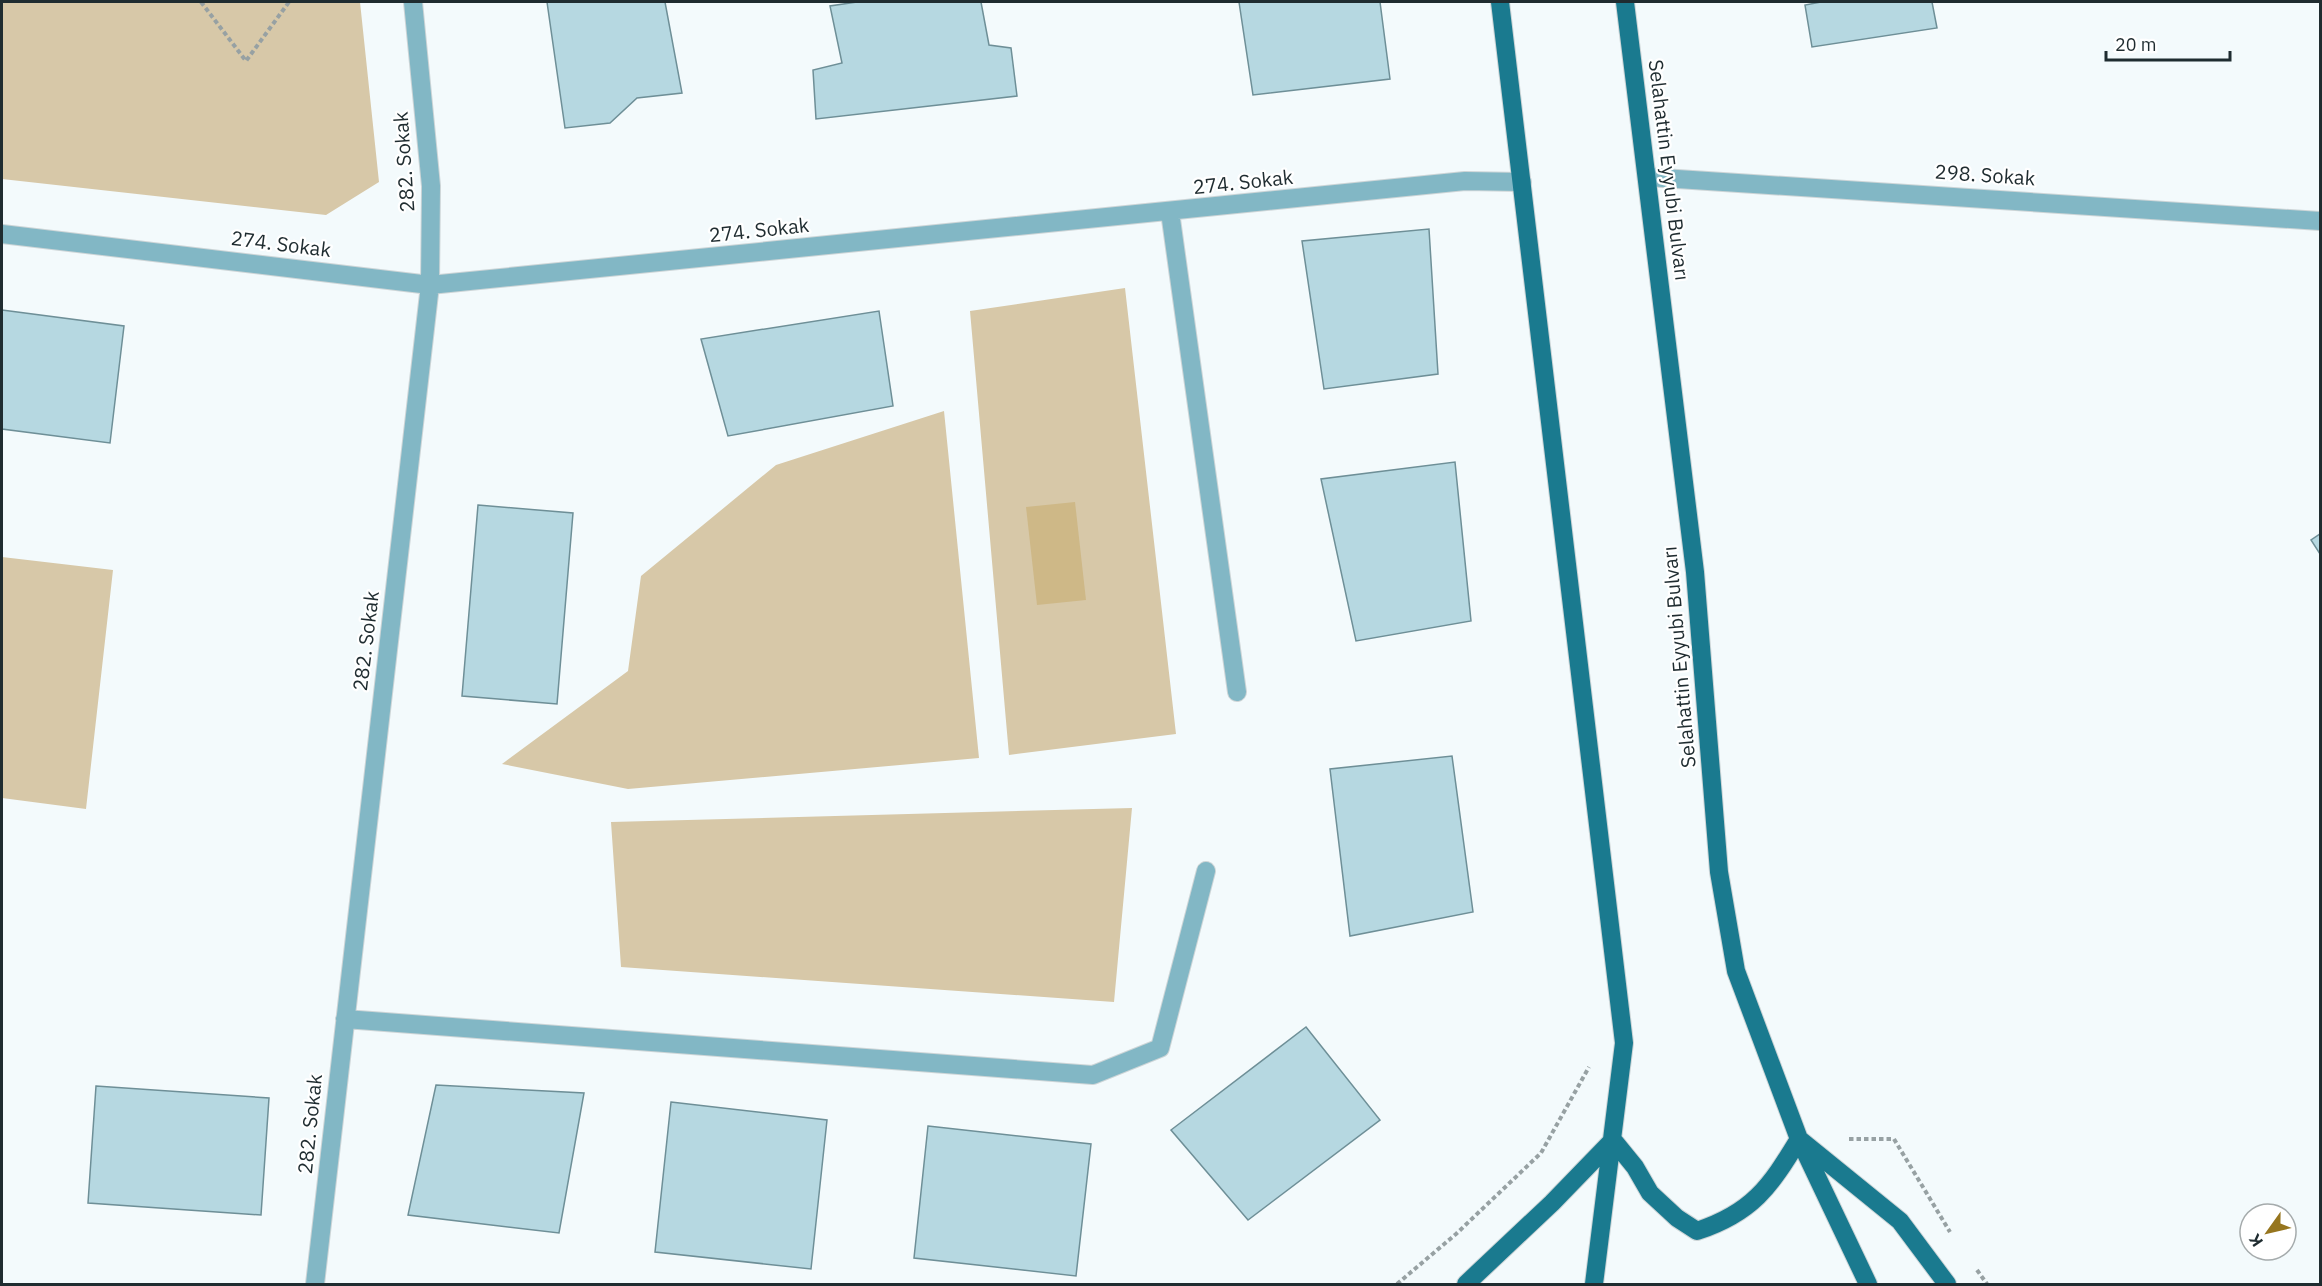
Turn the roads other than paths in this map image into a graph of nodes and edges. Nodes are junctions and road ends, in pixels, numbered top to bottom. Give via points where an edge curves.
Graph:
1 (413, 2) edge
2 (1500, 2) edge
3 (1625, 2) edge
4 (1647, 177) junction
5 (1522, 182) junction
6 (1170, 212) junction
7 (2320, 221) edge
8 (2, 234) edge
9 (430, 285) junction
10 (1237, 692) dead end
11 (1206, 871) dead end
12 (345, 1019) junction
13 (1799, 1138) junction
14 (1612, 1140) junction
15 (315, 1284) edge
16 (1466, 1284) edge
17 (1594, 1284) edge
18 (1868, 1284) edge
19 (1947, 1284) edge

1 - 9 street, 282. Sokak via 431,186
2 - 5 main road
3 - 4 main road, Selahattin Eyyubi Bulvarı
4 - 7 street, 298. Sokak
4 - 13 main road, Selahattin Eyyubi Bulvarı via 1695,572 1719,872 1736,971
5 - 6 street, 274. Sokak via 1465,181
5 - 14 main road via 1624,1043
6 - 9 street, 274. Sokak
6 - 10 street
8 - 9 street, 274. Sokak
9 - 12 street, 282. Sokak
11 - 12 street via 1160,1047 1093,1075
12 - 15 street, 282. Sokak
13 - 14 main road via 1754,1202 1724,1222 1697,1231 1650,1193
13 - 18 main road, Selahattin Eyyubi Bulvarı
13 - 19 main road via 1900,1221
14 - 16 main road
14 - 17 main road

